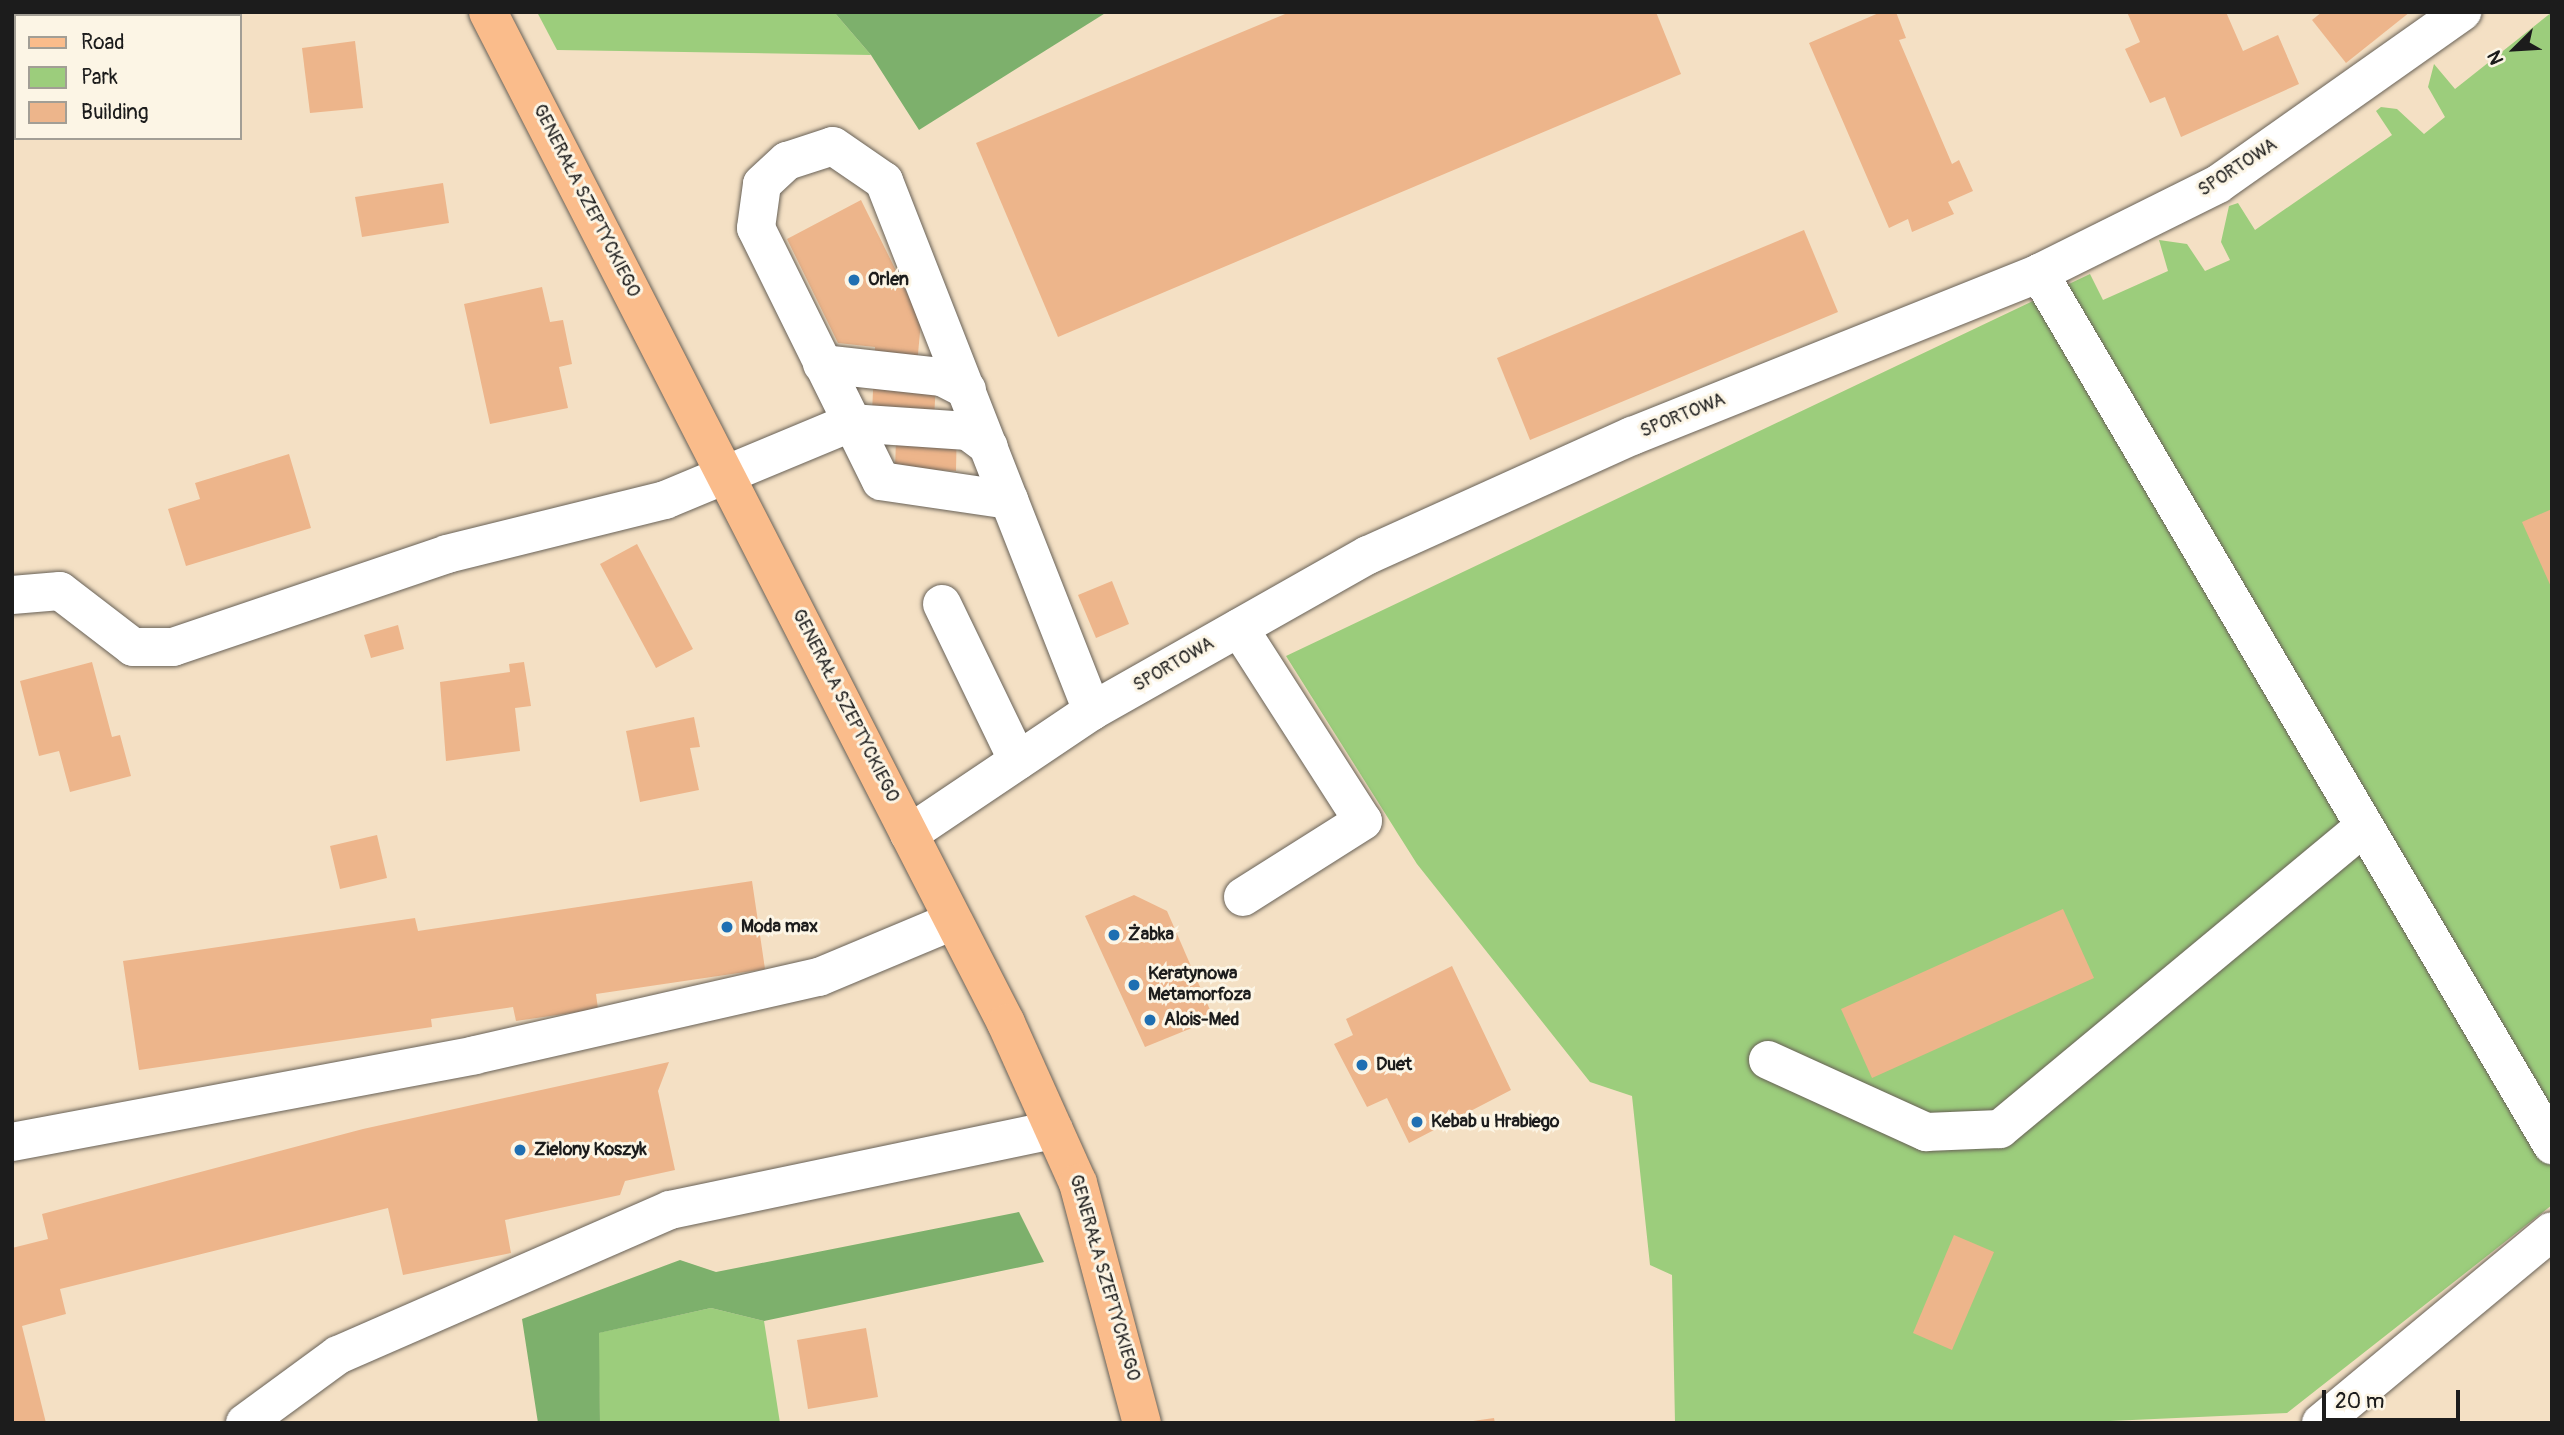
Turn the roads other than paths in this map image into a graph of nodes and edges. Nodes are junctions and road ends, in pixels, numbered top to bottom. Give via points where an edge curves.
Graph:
1 (488, 12) edge
2 (2462, 12) edge
3 (2039, 273) junction
4 (822, 364) junction
5 (967, 390) junction
6 (850, 423) junction
7 (989, 447) junction
8 (727, 472) junction
9 (1009, 500) junction
10 (12, 595) edge
11 (942, 604) dead end
12 (1239, 628) junction
13 (1092, 711) junction
14 (1018, 761) junction
15 (2364, 827) junction
16 (909, 834) junction
17 (1243, 897) dead end
18 (953, 920) junction
19 (1768, 1060) dead end
20 (1054, 1130) junction
21 (12, 1142) edge
22 (2552, 1145) edge
23 (2552, 1231) edge
24 (245, 1423) edge
25 (1142, 1423) edge
26 (2321, 1423) edge

1 - 8 main road, GENERAŁA SZEPTYCKIEGO
2 - 3 street, SPORTOWA via 2218,184
3 - 12 street, SPORTOWA via 1632,436 1368,555
3 - 15 street
4 - 5 street via 942,377
4 - 5 street via 756,228 762,184 787,160 833,146 884,181
4 - 6 street
5 - 7 street
6 - 7 street via 968,431
6 - 8 street
6 - 9 street via 881,481
7 - 9 street
8 - 10 street via 665,500 447,554 173,647 133,647 60,591
8 - 16 main road, GENERAŁA SZEPTYCKIEGO
9 - 13 street
11 - 14 street
12 - 13 street, SPORTOWA
12 - 17 street via 1363,821
13 - 14 street, SPORTOWA
14 - 16 street, SPORTOWA
15 - 19 street via 2000,1129 1926,1132
15 - 22 street
16 - 18 main road, GENERAŁA SZEPTYCKIEGO
18 - 20 main road, GENERAŁA SZEPTYCKIEGO
18 - 21 street via 819,977 475,1055
20 - 24 street via 670,1210 338,1355
20 - 25 main road, GENERAŁA SZEPTYCKIEGO via 1078,1183
23 - 26 street

